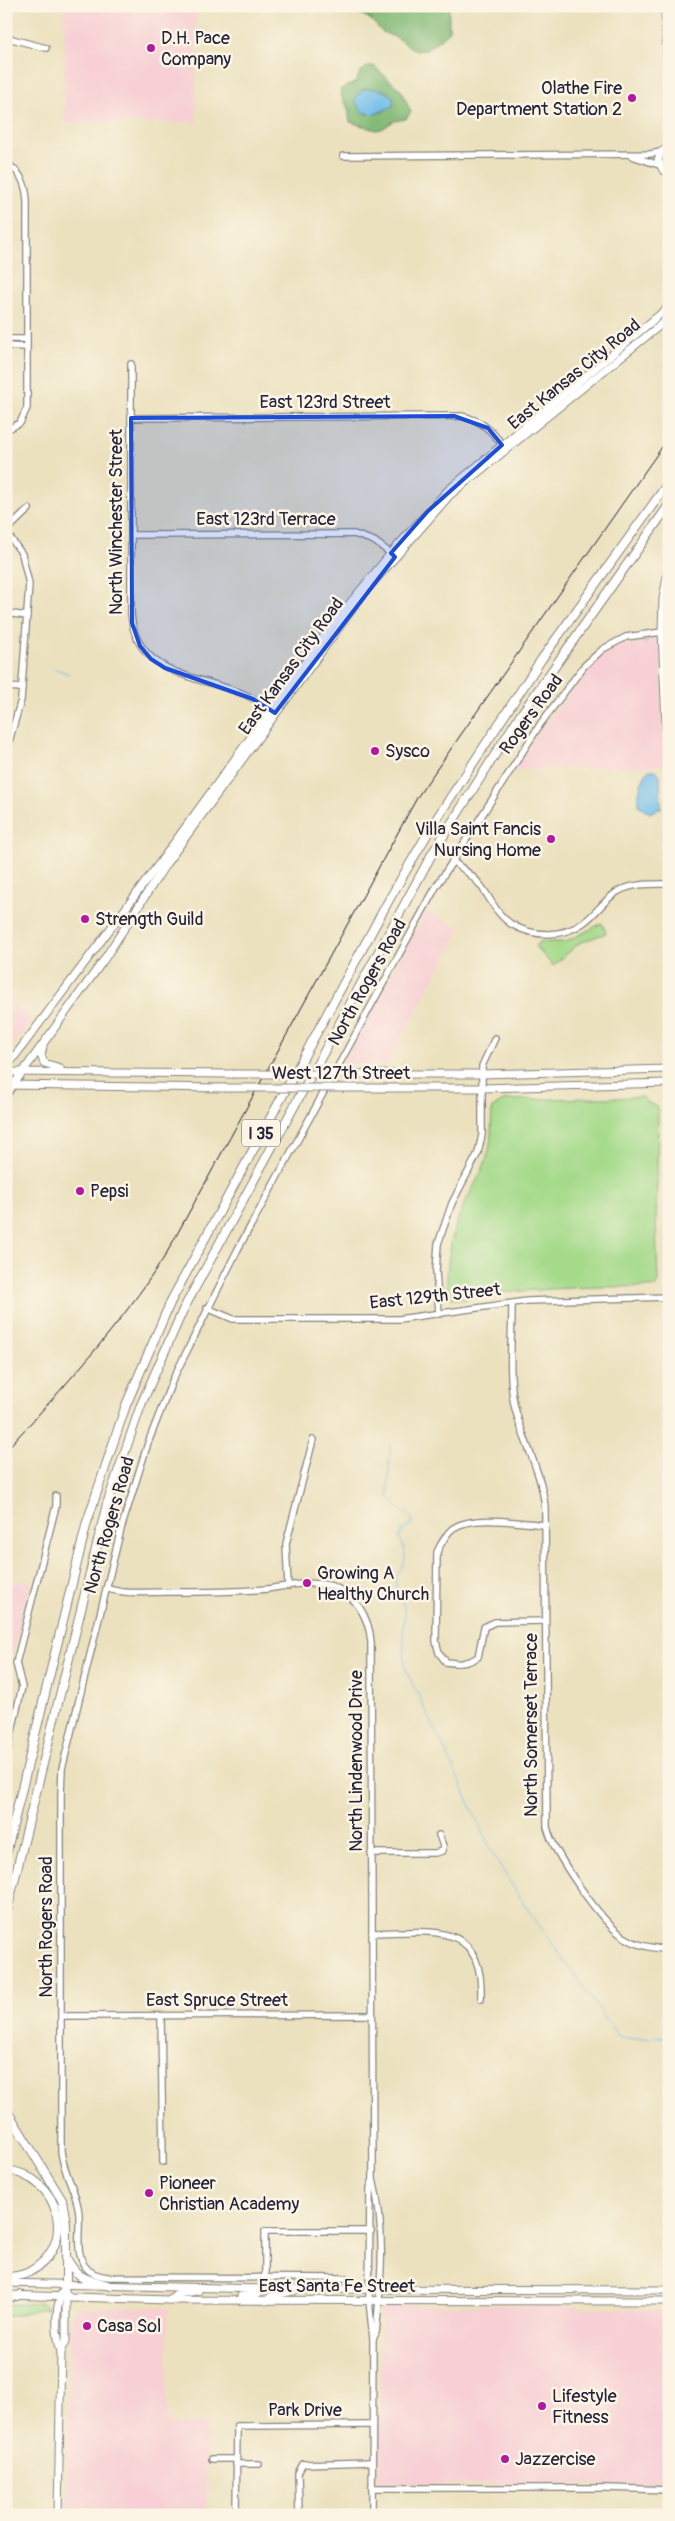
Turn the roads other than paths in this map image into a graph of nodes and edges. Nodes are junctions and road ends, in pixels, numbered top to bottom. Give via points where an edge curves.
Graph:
1 (664, 6) edge
2 (6, 41) edge
3 (46, 48) dead end
4 (669, 111) edge
5 (669, 143) edge
6 (664, 150) edge
7 (620, 154) junction
8 (343, 156) dead end
9 (6, 163) edge
10 (664, 169) edge
11 (669, 180) edge
12 (669, 307) edge
13 (669, 318) edge
14 (6, 339) edge
15 (26, 339) junction
16 (6, 346) edge
17 (26, 347) junction
18 (131, 364) dead end
19 (131, 418) junction
20 (6, 430) edge
21 (504, 447) junction
22 (669, 482) edge
23 (669, 505) edge
24 (28, 509) dead end
25 (6, 531) edge
26 (131, 535) junction
27 (393, 555) junction
28 (669, 566) edge
29 (6, 612) edge
30 (27, 616) junction
31 (665, 631) edge
32 (6, 687) edge
33 (22, 688) junction
34 (273, 712) junction
35 (668, 739) edge
36 (6, 752) edge
37 (669, 793) edge
38 (452, 861) junction
39 (669, 884) edge
40 (495, 1038) dead end
41 (43, 1045) junction
42 (6, 1068) edge
43 (669, 1069) edge
44 (78, 1071) junction
45 (6, 1072) edge
46 (23, 1072) junction
47 (482, 1074) junction
48 (669, 1083) edge
49 (10, 1085) edge
50 (482, 1088) junction
51 (6, 1095) edge
52 (669, 1297) edge
53 (512, 1304) junction
54 (207, 1308) junction
55 (440, 1314) junction
56 (313, 1440) dead end
57 (56, 1496) dead end
58 (545, 1526) junction
59 (288, 1586) junction
60 (106, 1588) junction
61 (545, 1621) junction
62 (6, 1758) edge
63 (439, 1835) dead end
64 (371, 1853) junction
65 (6, 1854) edge
66 (6, 1914) edge
67 (372, 1933) junction
68 (669, 1949) edge
69 (481, 1999) dead end
70 (372, 2015) junction
71 (62, 2016) junction
72 (161, 2016) junction
73 (6, 2109) edge
74 (163, 2162) dead end
75 (6, 2170) edge
76 (374, 2179) junction
77 (371, 2231) junction
78 (66, 2257) junction
79 (84, 2265) joint
80 (6, 2278) edge
81 (265, 2278) junction
82 (346, 2278) dead end
83 (6, 2283) edge
84 (66, 2285) junction
85 (110, 2286) junction
86 (213, 2288) junction
87 (265, 2289) junction
88 (299, 2289) junction
89 (370, 2290) junction
90 (380, 2290) junction
91 (669, 2290) edge
92 (6, 2295) edge
93 (20, 2295) junction
94 (58, 2297) junction
95 (66, 2297) junction
96 (6, 2299) edge
97 (169, 2300) junction
98 (229, 2300) junction
99 (266, 2301) junction
100 (369, 2301) junction
101 (378, 2301) junction
102 (669, 2301) edge
103 (373, 2339) junction
104 (61, 2352) junction
105 (372, 2425) junction
106 (212, 2459) dead end
107 (236, 2461) junction
108 (372, 2462) junction
109 (259, 2464) dead end
110 (372, 2488) junction
111 (669, 2490) edge
112 (236, 2513) dead end
113 (58, 2515) edge
114 (298, 2515) edge
115 (372, 2515) edge

1 - 4 main road
2 - 3 street via 8,38
5 - 6 main road
6 - 7 street
6 - 10 main road
7 - 8 street
7 - 10 street via 649,160
9 - 15 street via 20,176 26,192
10 - 11 main road
12 - 21 main road, East Kansas City Road
13 - 21 main road, East Kansas City Road
14 - 15 street
15 - 17 street
16 - 17 street
17 - 20 street via 26,413 16,427
18 - 19 street, North Winchester Street
19 - 21 street, East 123rd Street via 454,416 482,424
19 - 26 street, North Winchester Street
21 - 27 main road, East Kansas City Road via 450,495
22 - 65 highway, I 35 via 531,675 435,821 171,1301 126,1405 87,1522
23 - 66 highway, I 35 via 517,720 442,838 356,989 183,1310 141,1405 107,1504
24 - 25 street
25 - 30 street via 26,564 29,584
26 - 27 street, East 123rd Terrace via 354,534 374,541
26 - 34 street, North Winchester Street via 132,624 145,653 165,668 253,699
27 - 34 main road, East Kansas City Road
28 - 31 main road via 663,599
29 - 30 street
30 - 33 street
31 - 35 main road
31 - 38 street, Rogers Road via 626,637 609,644 589,660 541,722
32 - 33 street
33 - 36 street via 19,712
34 - 41 main road, East Kansas City Road
34 - 42 main road, East Kansas City Road
35 - 37 main road
38 - 39 street via 473,877 497,911 512,924 532,932 550,934 567,931 583,923 623,890 638,885
38 - 54 street, North Rogers Road
40 - 47 street via 483,1059
41 - 44 main road via 42,1060 46,1065
41 - 46 main road, East Kansas City Road
43 - 47 main road, West 127th Street
44 - 46 main road, West 127th Street
44 - 47 main road, West 127th Street, bridge
45 - 46 main road, West 127th Street
46 - 49 main road, East Kansas City Road
47 - 50 street
48 - 50 main road, West 127th Street
49 - 50 main road, West 127th Street, bridge
49 - 51 main road, East Kansas City Road
50 - 55 street via 482,1135 478,1153 452,1203 438,1244 436,1271
52 - 53 street, East 129th Street via 561,1299
53 - 55 street, East 129th Street
53 - 58 street, North Somerset Terrace via 512,1393 521,1430 543,1486
54 - 55 street, East 129th Street via 233,1319 399,1319
54 - 60 street, North Rogers Road via 173,1379 148,1444
56 - 59 street via 286,1544
57 - 62 street via 16,1663 22,1687
58 - 61 street, North Somerset Terrace
58 - 61 street, North Somerset Terrace via 474,1521 452,1529 437,1552 436,1641 446,1662 470,1662 478,1657 484,1627 495,1622
59 - 60 street, North Lindenwood Drive via 222,1592 128,1592
59 - 64 street, North Lindenwood Drive via 318,1584 337,1589 359,1606 368,1623 371,1642
60 - 71 street, North Rogers Road via 61,1783
61 - 68 street, North Somerset Terrace via 546,1820 551,1840 616,1931 643,1946
63 - 64 street via 442,1851 435,1853
64 - 67 street, North Lindenwood Drive
67 - 69 street via 434,1932 458,1938 472,1950 478,1961
67 - 70 street, North Lindenwood Drive
70 - 72 street, East Spruce Street
70 - 76 street, North Lindenwood Drive
71 - 72 street, East Spruce Street
71 - 79 street, North Rogers Road via 61,2150 64,2172 78,2207 80,2252
72 - 74 street
73 - 78 highway via 62,2200
75 - 80 highway via 22,2174 40,2185 53,2202 58,2224 53,2246 42,2263 23,2275
76 - 77 street, North Lindenwood Drive via 370,2188
76 - 90 street, North Lindenwood Drive via 381,2228
77 - 81 street via 266,2231
77 - 89 street, North Lindenwood Drive
78 - 84 highway
78 - 85 highway via 72,2269 83,2278
79 - 81 street, East Santa Fe Street via 91,2272 108,2277
81 - 82 street, East Santa Fe Street
81 - 87 street
83 - 84 main road, East Santa Fe Street
84 - 85 main road, East Santa Fe Street
84 - 94 main road
84 - 95 main road
85 - 86 main road, East Santa Fe Street
86 - 87 main road, East Santa Fe Street
86 - 97 main road via 176,2294
87 - 88 main road, East Santa Fe Street
87 - 98 main road via 255,2295
88 - 89 main road, East Santa Fe Street
88 - 99 main road via 273,2295
89 - 90 main road, East Santa Fe Street
89 - 100 street, North Lindenwood Drive
90 - 91 main road, East Santa Fe Street
90 - 101 street, North Lindenwood Drive
92 - 93 main road, East Santa Fe Street
93 - 94 main road, East Santa Fe Street
93 - 96 highway
94 - 95 main road, East Santa Fe Street
94 - 104 main road
95 - 97 main road, East Santa Fe Street
95 - 104 main road via 66,2341
97 - 98 main road, East Santa Fe Street
98 - 99 main road, East Santa Fe Street
99 - 100 main road, East Santa Fe Street
100 - 101 main road, East Santa Fe Street
100 - 103 street, North Lindenwood Drive
101 - 102 main road, East Santa Fe Street
101 - 103 street, North Lindenwood Drive
103 - 105 street, North Lindenwood Drive
104 - 113 main road
105 - 107 street, Park Drive via 237,2426
105 - 108 street, North Lindenwood Drive
106 - 107 street
107 - 109 street
107 - 112 street
108 - 110 street, North Lindenwood Drive
108 - 114 street via 303,2464 298,2473
110 - 111 street
110 - 115 street, North Lindenwood Drive

